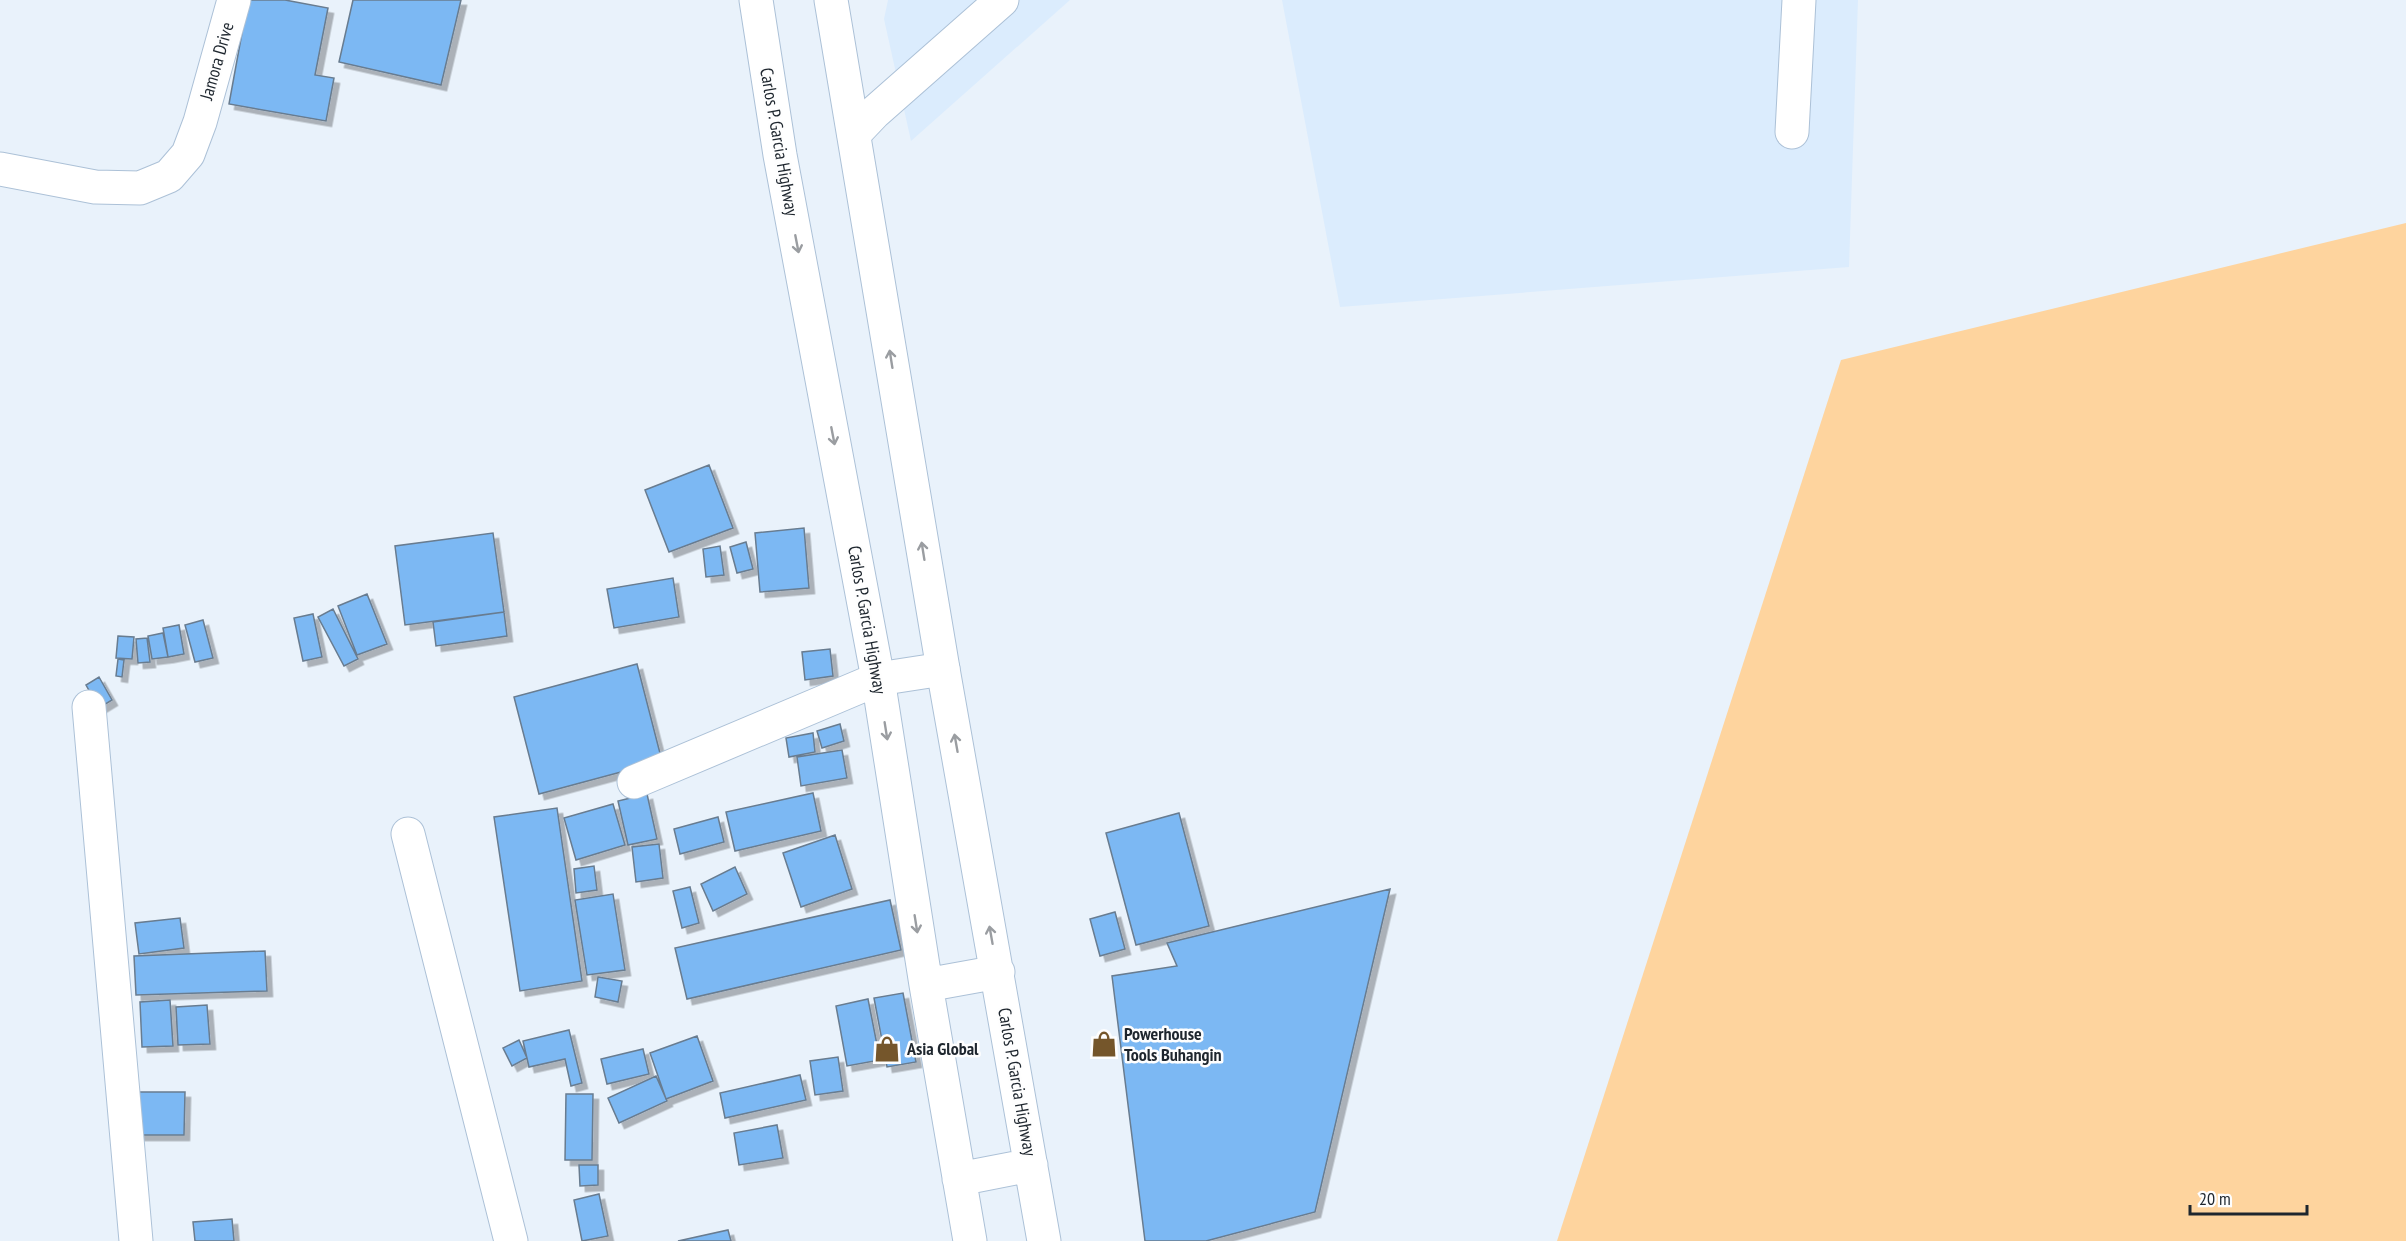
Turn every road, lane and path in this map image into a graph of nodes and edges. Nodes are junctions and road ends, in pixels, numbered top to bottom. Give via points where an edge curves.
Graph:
1 (234, 0) edge
2 (756, 0) edge
3 (831, 0) edge
4 (1002, 0) edge
5 (1799, 0) edge
6 (1792, 132) dead end
7 (854, 134) junction
8 (0, 170) edge
9 (943, 669) junction
10 (878, 679) junction
11 (89, 707) dead end
12 (634, 782) dead end
13 (408, 834) dead end
14 (998, 972) junction
15 (926, 985) junction
16 (1031, 1165) junction
17 (959, 1179) junction
18 (136, 1241) edge
19 (511, 1241) edge
20 (970, 1241) edge
21 (1044, 1241) edge

1 - 8 main road, Jamora Drive via 200,122 188,154 169,176 140,188 95,187
2 -> 10 main road, Carlos P. Garcia Highway via 780,155
3 - 7 main road, Carlos P. Garcia Highway
4 - 7 main road
5 - 6 main road
9 -> 7 main road, Carlos P. Garcia Highway
9 - 10 main road
14 -> 9 main road, Carlos P. Garcia Highway
10 - 12 main road
10 -> 15 main road, Carlos P. Garcia Highway
11 - 18 main road
13 - 19 main road
14 - 15 main road
14 - 16 main road, Carlos P. Garcia Highway
15 - 17 main road, Carlos P. Garcia Highway
16 - 17 main road
16 - 21 main road, Carlos P. Garcia Highway
17 - 20 main road, Carlos P. Garcia Highway

